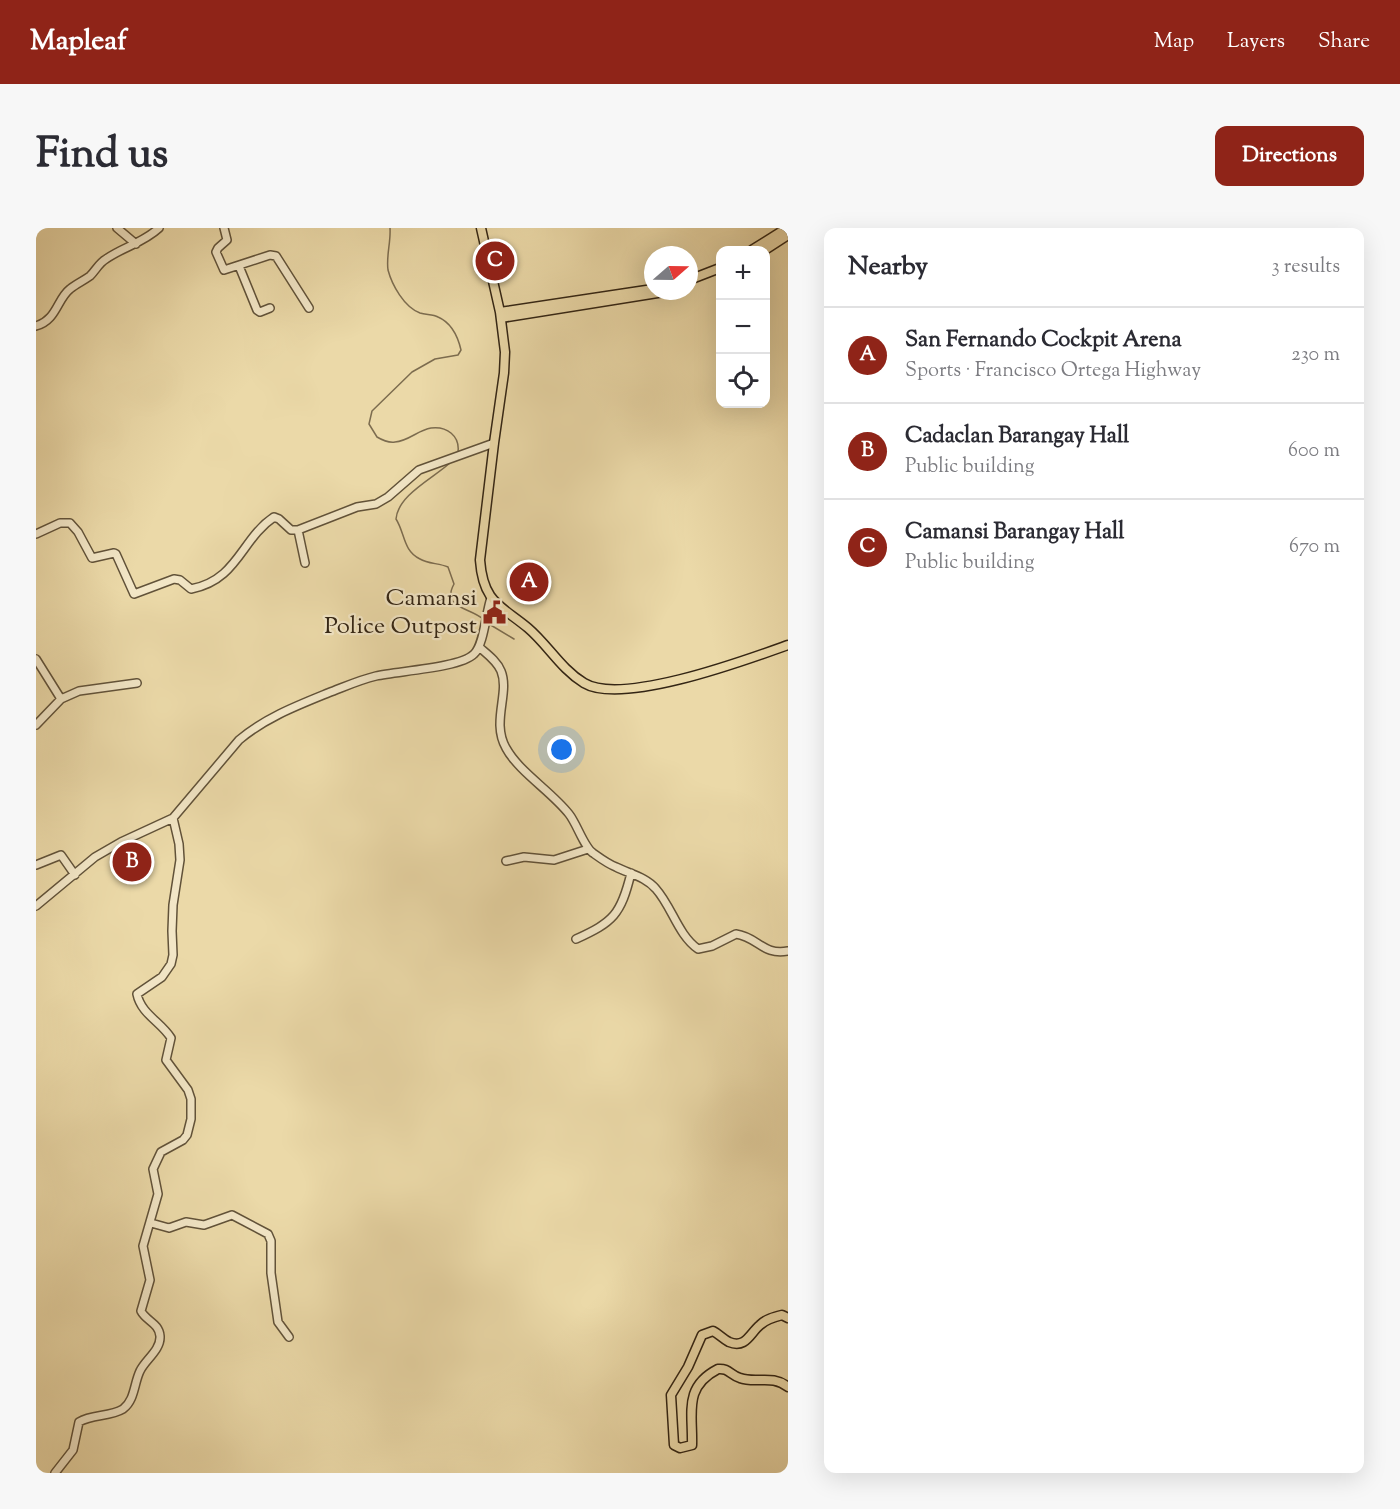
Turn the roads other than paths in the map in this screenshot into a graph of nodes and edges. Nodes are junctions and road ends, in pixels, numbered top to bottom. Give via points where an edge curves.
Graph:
1 (159, 228) edge
2 (224, 228) edge
3 (481, 228) edge
4 (787, 228) edge
5 (120, 229) edge
6 (776, 231) edge
7 (788, 234) edge
8 (136, 244) junction
9 (757, 246) edge
10 (770, 247) edge
11 (239, 266) junction
12 (716, 270) edge
13 (716, 276) edge
14 (698, 277) edge
15 (698, 283) edge
16 (644, 291) edge
17 (644, 295) edge
18 (270, 308) dead end
19 (309, 308) dead end
20 (501, 315) junction
21 (36, 326) edge
22 (494, 442) junction
23 (298, 531) junction
24 (36, 534) edge
25 (305, 563) dead end
26 (491, 597) junction
27 (788, 645) edge
28 (479, 647) junction
29 (36, 659) edge
30 (137, 683) dead end
31 (61, 699) junction
32 (36, 725) edge
33 (173, 818) junction
34 (588, 849) junction
35 (506, 861) dead end
36 (36, 865) edge
37 (631, 873) junction
38 (75, 875) junction
39 (36, 906) edge
40 (576, 939) dead end
41 (788, 951) edge
42 (151, 1223) junction
43 (788, 1318) edge
44 (289, 1337) dead end
45 (788, 1387) edge
46 (55, 1473) edge

1 - 8 street
2 - 11 street via 227,240 216,252 224,270
3 - 20 main road
4 - 6 main road
5 - 8 street
6 - 9 main road
7 - 10 main road
8 - 21 street via 101,262 92,274 68,290 52,315
11 - 18 street via 257,310
11 - 19 street via 276,256
12 - 14 main road
13 - 15 main road
16 - 20 main road
17 - 20 main road
20 - 22 main road via 504,373
22 - 23 street via 419,470 376,504 357,507
22 - 26 main road via 480,560
23 - 24 street via 274,517 236,562 206,586 191,589 174,579 134,594 116,554 92,558 70,524 60,523
23 - 25 street
26 - 27 main road via 541,640 568,672 596,688 626,689 708,673
26 - 28 street
28 - 33 street via 459,662 359,681 292,706 239,740
28 - 34 street via 501,671 503,744 567,811
29 - 31 street
30 - 31 street via 79,691
31 - 32 street
33 - 38 street via 102,853
33 - 42 street via 180,860 173,905 173,955 168,970 137,997 171,1038 166,1060 188,1090 191,1119 183,1140 164,1149 154,1165 158,1194
34 - 35 street via 554,860 524,857
34 - 37 street
36 - 38 street via 61,855
37 - 40 street via 611,919
37 - 41 street via 657,890 698,949 736,934 774,953
38 - 39 street
42 - 44 street via 168,1228 186,1222 204,1225 236,1216 268,1234 278,1322
42 - 46 street via 143,1246 150,1280 141,1311 156,1325 159,1342 140,1371 125,1407 80,1422 74,1450
43 - 45 main road via 782,1315 767,1320 749,1339 739,1343 728,1342 713,1331 702,1335 671,1395 674,1445 692,1445 691,1398 718,1369 729,1370 739,1378 781,1382

